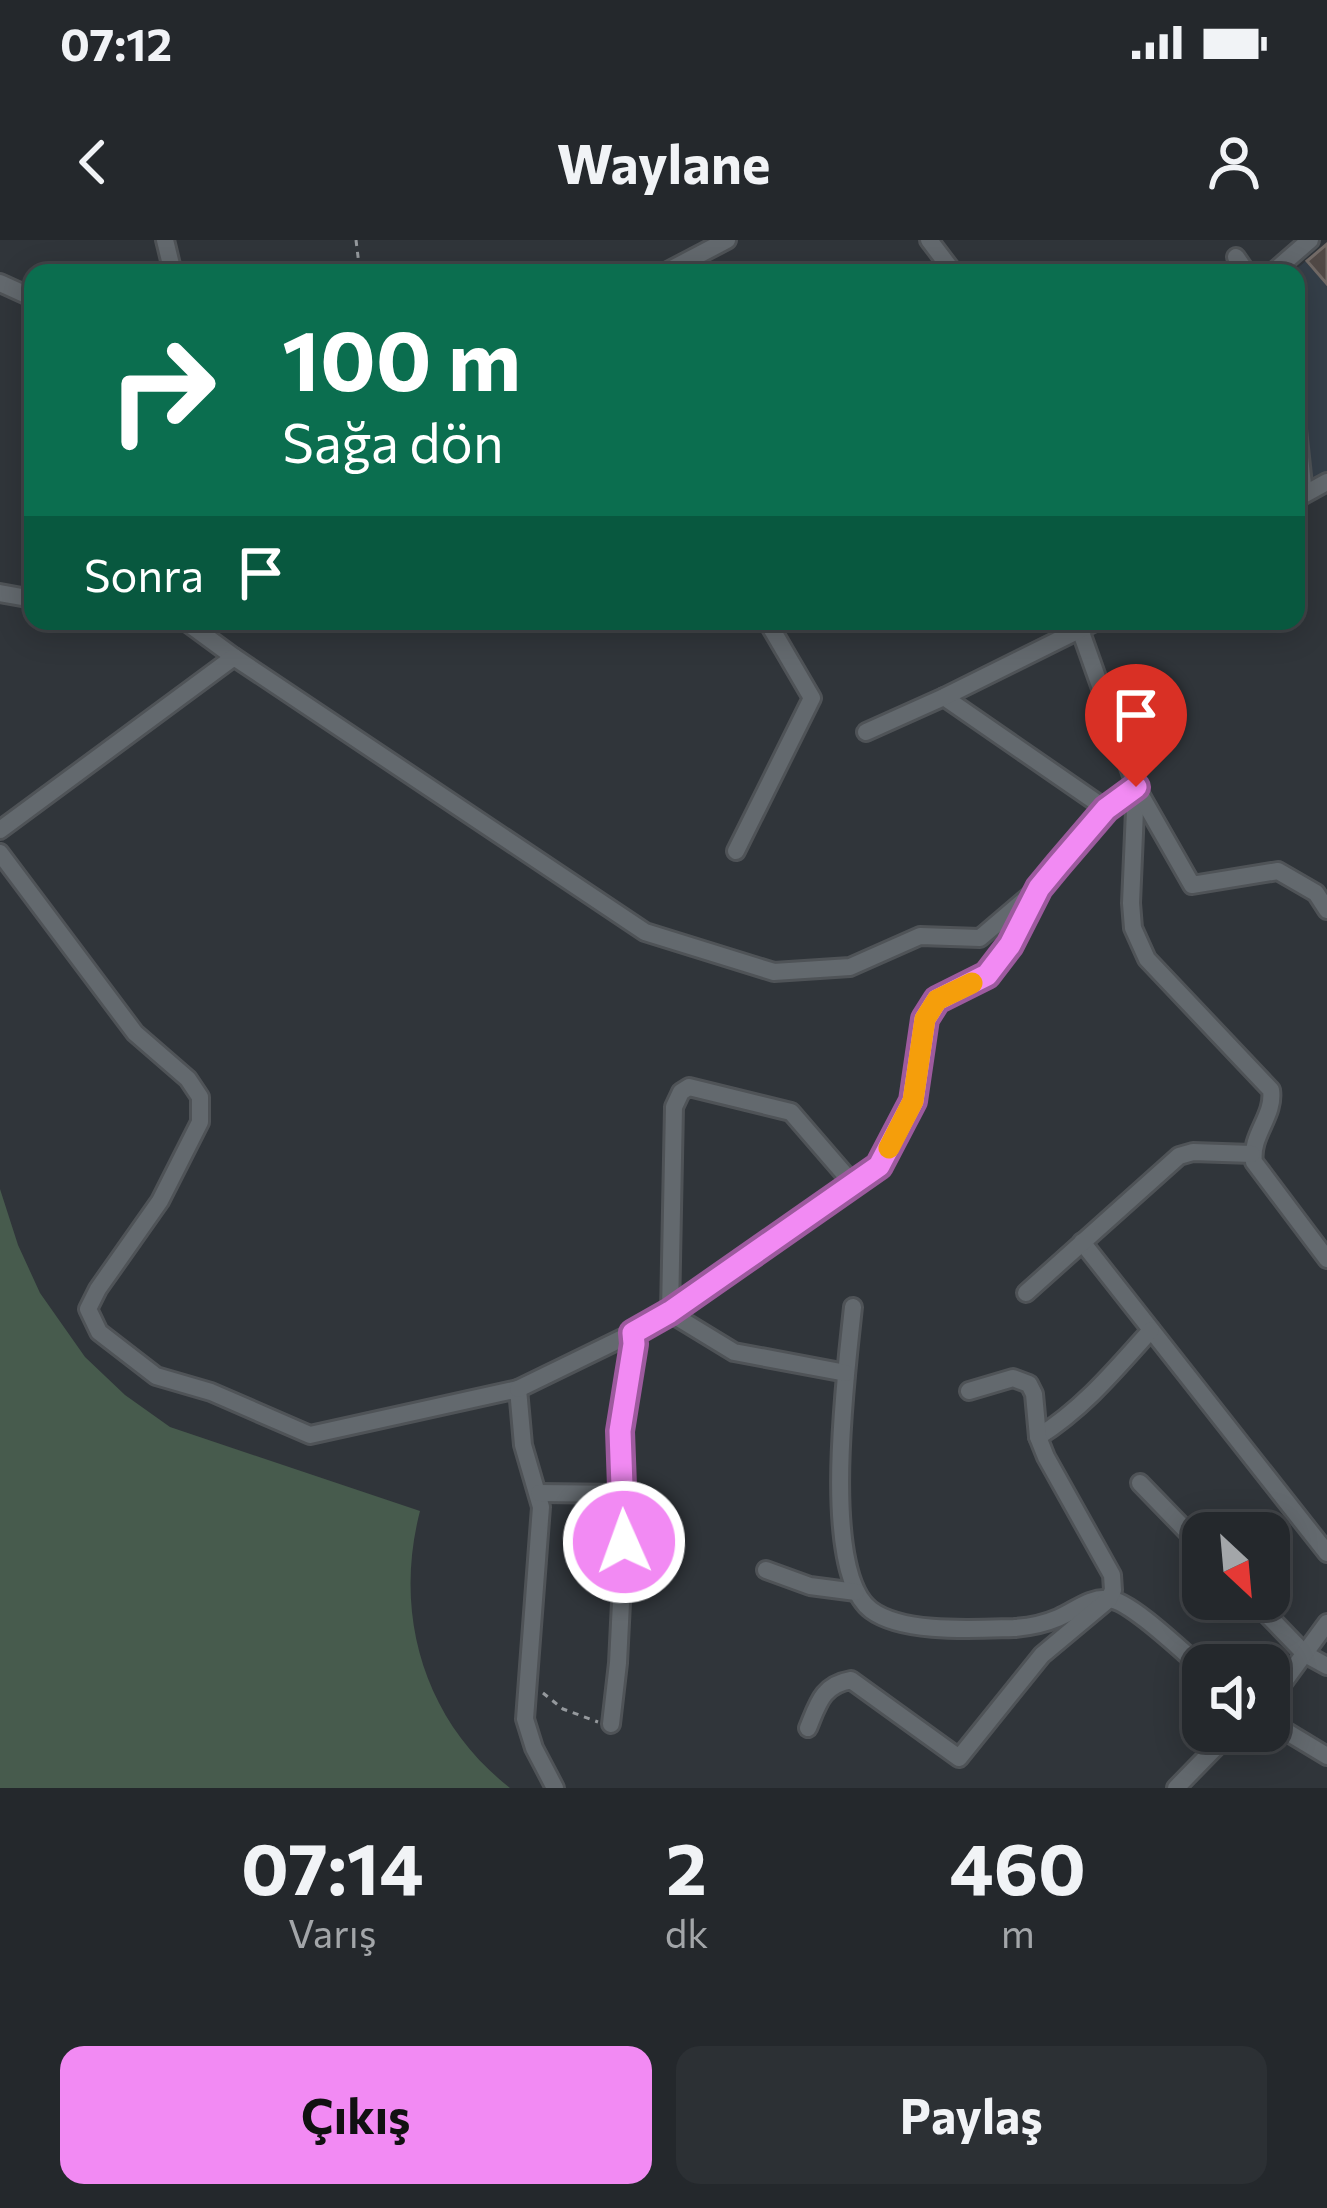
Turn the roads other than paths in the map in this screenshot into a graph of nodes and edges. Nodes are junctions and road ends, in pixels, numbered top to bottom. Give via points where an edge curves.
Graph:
1 (727, 240) edge
2 (1310, 240) edge
3 (1236, 257) dead end
4 (681, 264) edge
5 (1241, 264) edge
6 (1282, 264) edge
7 (197, 630) edge
8 (772, 630) edge
9 (1074, 630) edge
10 (1088, 630) edge
11 (234, 657) junction
12 (944, 697) junction
13 (866, 731) dead end
14 (1136, 787) junction
15 (1106, 809) junction
16 (0, 830) edge
17 (736, 851) dead end
18 (0, 853) edge
19 (1039, 888) junction
20 (1327, 910) edge
21 (1252, 1154) junction
22 (854, 1185) junction
23 (1082, 1242) junction
24 (1327, 1259) edge
25 (1026, 1293) dead end
26 (854, 1306) dead end
27 (670, 1312) junction
28 (1151, 1330) junction
29 (633, 1333) junction
30 (846, 1372) junction
31 (518, 1390) junction
32 (969, 1391) dead end
33 (1038, 1437) junction
34 (1140, 1483) dead end
35 (538, 1493) junction
36 (623, 1493) junction
37 (1182, 1526) edge
38 (1327, 1553) edge
39 (766, 1570) dead end
40 (856, 1592) junction
41 (1109, 1599) junction
42 (1272, 1620) edge
43 (1327, 1623) edge
44 (1182, 1652) edge
45 (1305, 1654) junction
46 (1327, 1666) edge
47 (1290, 1674) edge
48 (611, 1724) road end
49 (808, 1729) dead end
50 (1290, 1734) edge
51 (1211, 1752) edge
52 (1327, 1756) edge
53 (556, 1788) edge
54 (1176, 1788) edge

1 - 4 street
2 - 6 street
3 - 5 street
7 - 11 street
8 - 17 street via 812,698
9 - 12 street
10 - 14 street
11 - 16 street
11 - 19 street via 645,932 774,972 850,967 920,936 980,938
12 - 13 street
12 - 15 street
14 - 15 street
14 - 20 street via 1192,885 1278,871 1316,893
14 - 21 street via 1133,928 1147,959 1271,1090
15 - 19 street
18 - 31 street via 135,1033 200,1097 200,1122 160,1201 88,1309 99,1332 155,1376 310,1435
19 - 22 street via 987,975 937,1000 925,1019 913,1101 879,1166
21 - 23 street via 1179,1156
21 - 24 street
22 - 27 street
22 - 27 street via 791,1112 689,1087 674,1107
23 - 25 street
23 - 28 street
26 - 30 street
27 - 29 street
27 - 30 street via 734,1352
28 - 33 street via 1095,1393
28 - 38 street
29 - 31 street
29 - 36 street via 620,1431
30 - 40 street via 841,1506
31 - 35 street
32 - 33 street via 1024,1380 1034,1394
33 - 41 street via 1112,1575
34 - 37 street
35 - 36 street
35 - 53 street via 524,1709
36 - 48 street
39 - 40 street
40 - 41 street via 892,1620 962,1628 1033,1626
41 - 44 street
41 - 49 street via 1028,1670 959,1758 850,1681 825,1691
42 - 45 street
43 - 45 street
45 - 46 street
45 - 47 street
50 - 52 street
51 - 54 street

